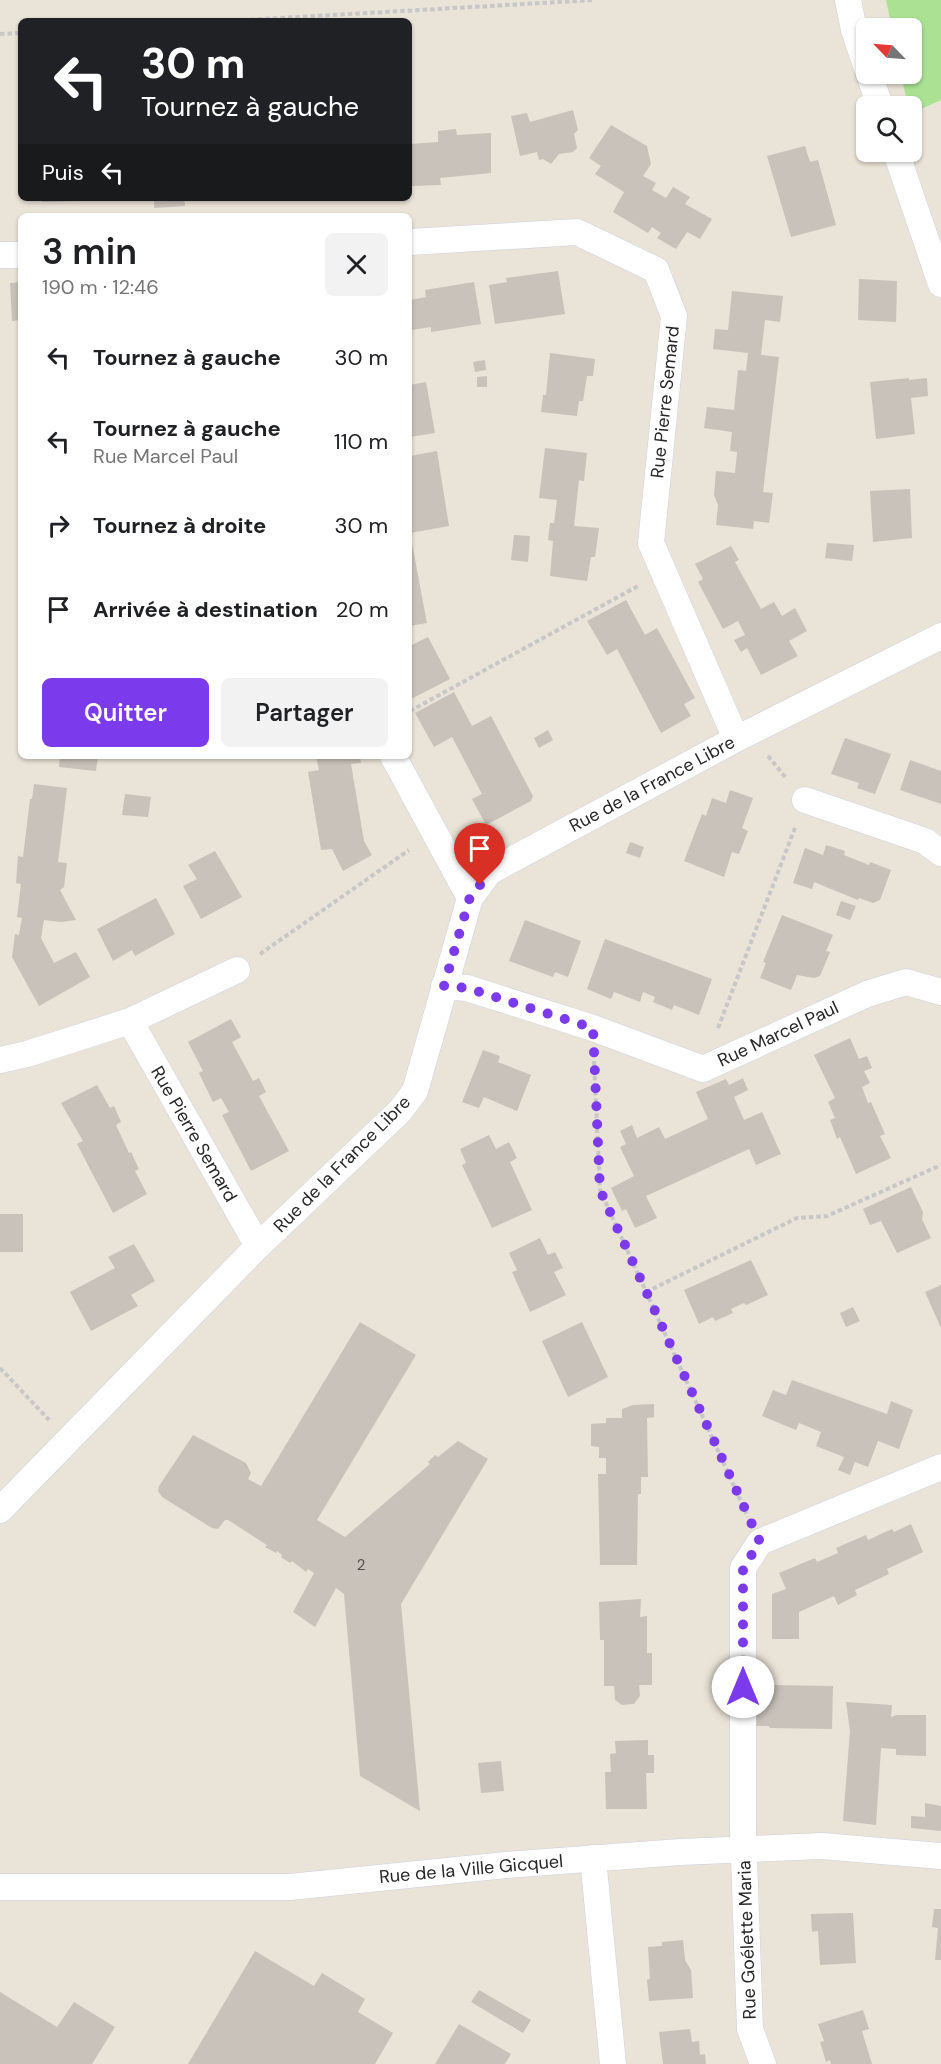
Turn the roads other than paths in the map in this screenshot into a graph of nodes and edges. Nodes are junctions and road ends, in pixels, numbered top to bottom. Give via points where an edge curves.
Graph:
1 (848, 0) edge
2 (856, 36) edge
3 (899, 162) edge
4 (412, 242) edge
5 (0, 255) edge
6 (18, 255) edge
7 (941, 284) edge
8 (941, 636) edge
9 (736, 739) junction
10 (395, 759) edge
11 (805, 800) road end
12 (941, 853) edge
13 (470, 897) junction
14 (237, 970) road end
15 (444, 986) junction
16 (941, 992) edge
17 (130, 1021) junction
18 (0, 1060) edge
19 (258, 1246) junction
20 (941, 1467) edge
21 (0, 1510) edge
22 (744, 1849) junction
23 (941, 1856) edge
24 (592, 1858) junction
25 (0, 1887) edge
26 (613, 2064) edge
27 (763, 2064) edge

1 - 2 street
3 - 7 street
4 - 9 street, Rue Pierre Semard via 577,232 656,270 674,316 651,543
5 - 6 street
8 - 9 street, Rue de la France Libre
9 - 13 street, Rue de la France Libre via 489,872
10 - 13 street
11 - 12 street via 925,841
13 - 15 street, Rue de la France Libre
14 - 17 street
15 - 16 street, Rue Marcel Paul via 467,988 593,1028 703,1069 867,994 906,982
15 - 19 street, Rue de la France Libre via 415,1091 400,1112
17 - 18 street
17 - 19 street, Rue Pierre Semard
19 - 21 street, Rue de la France Libre
20 - 22 street via 760,1542 743,1568
22 - 23 street, Rue de la Ville Gicquel via 822,1846
22 - 24 street, Rue de la Ville Gicquel
22 - 27 street, Rue Goélette Maria via 750,2029
24 - 25 street, Rue de la Ville Gicquel via 290,1887
24 - 26 street

